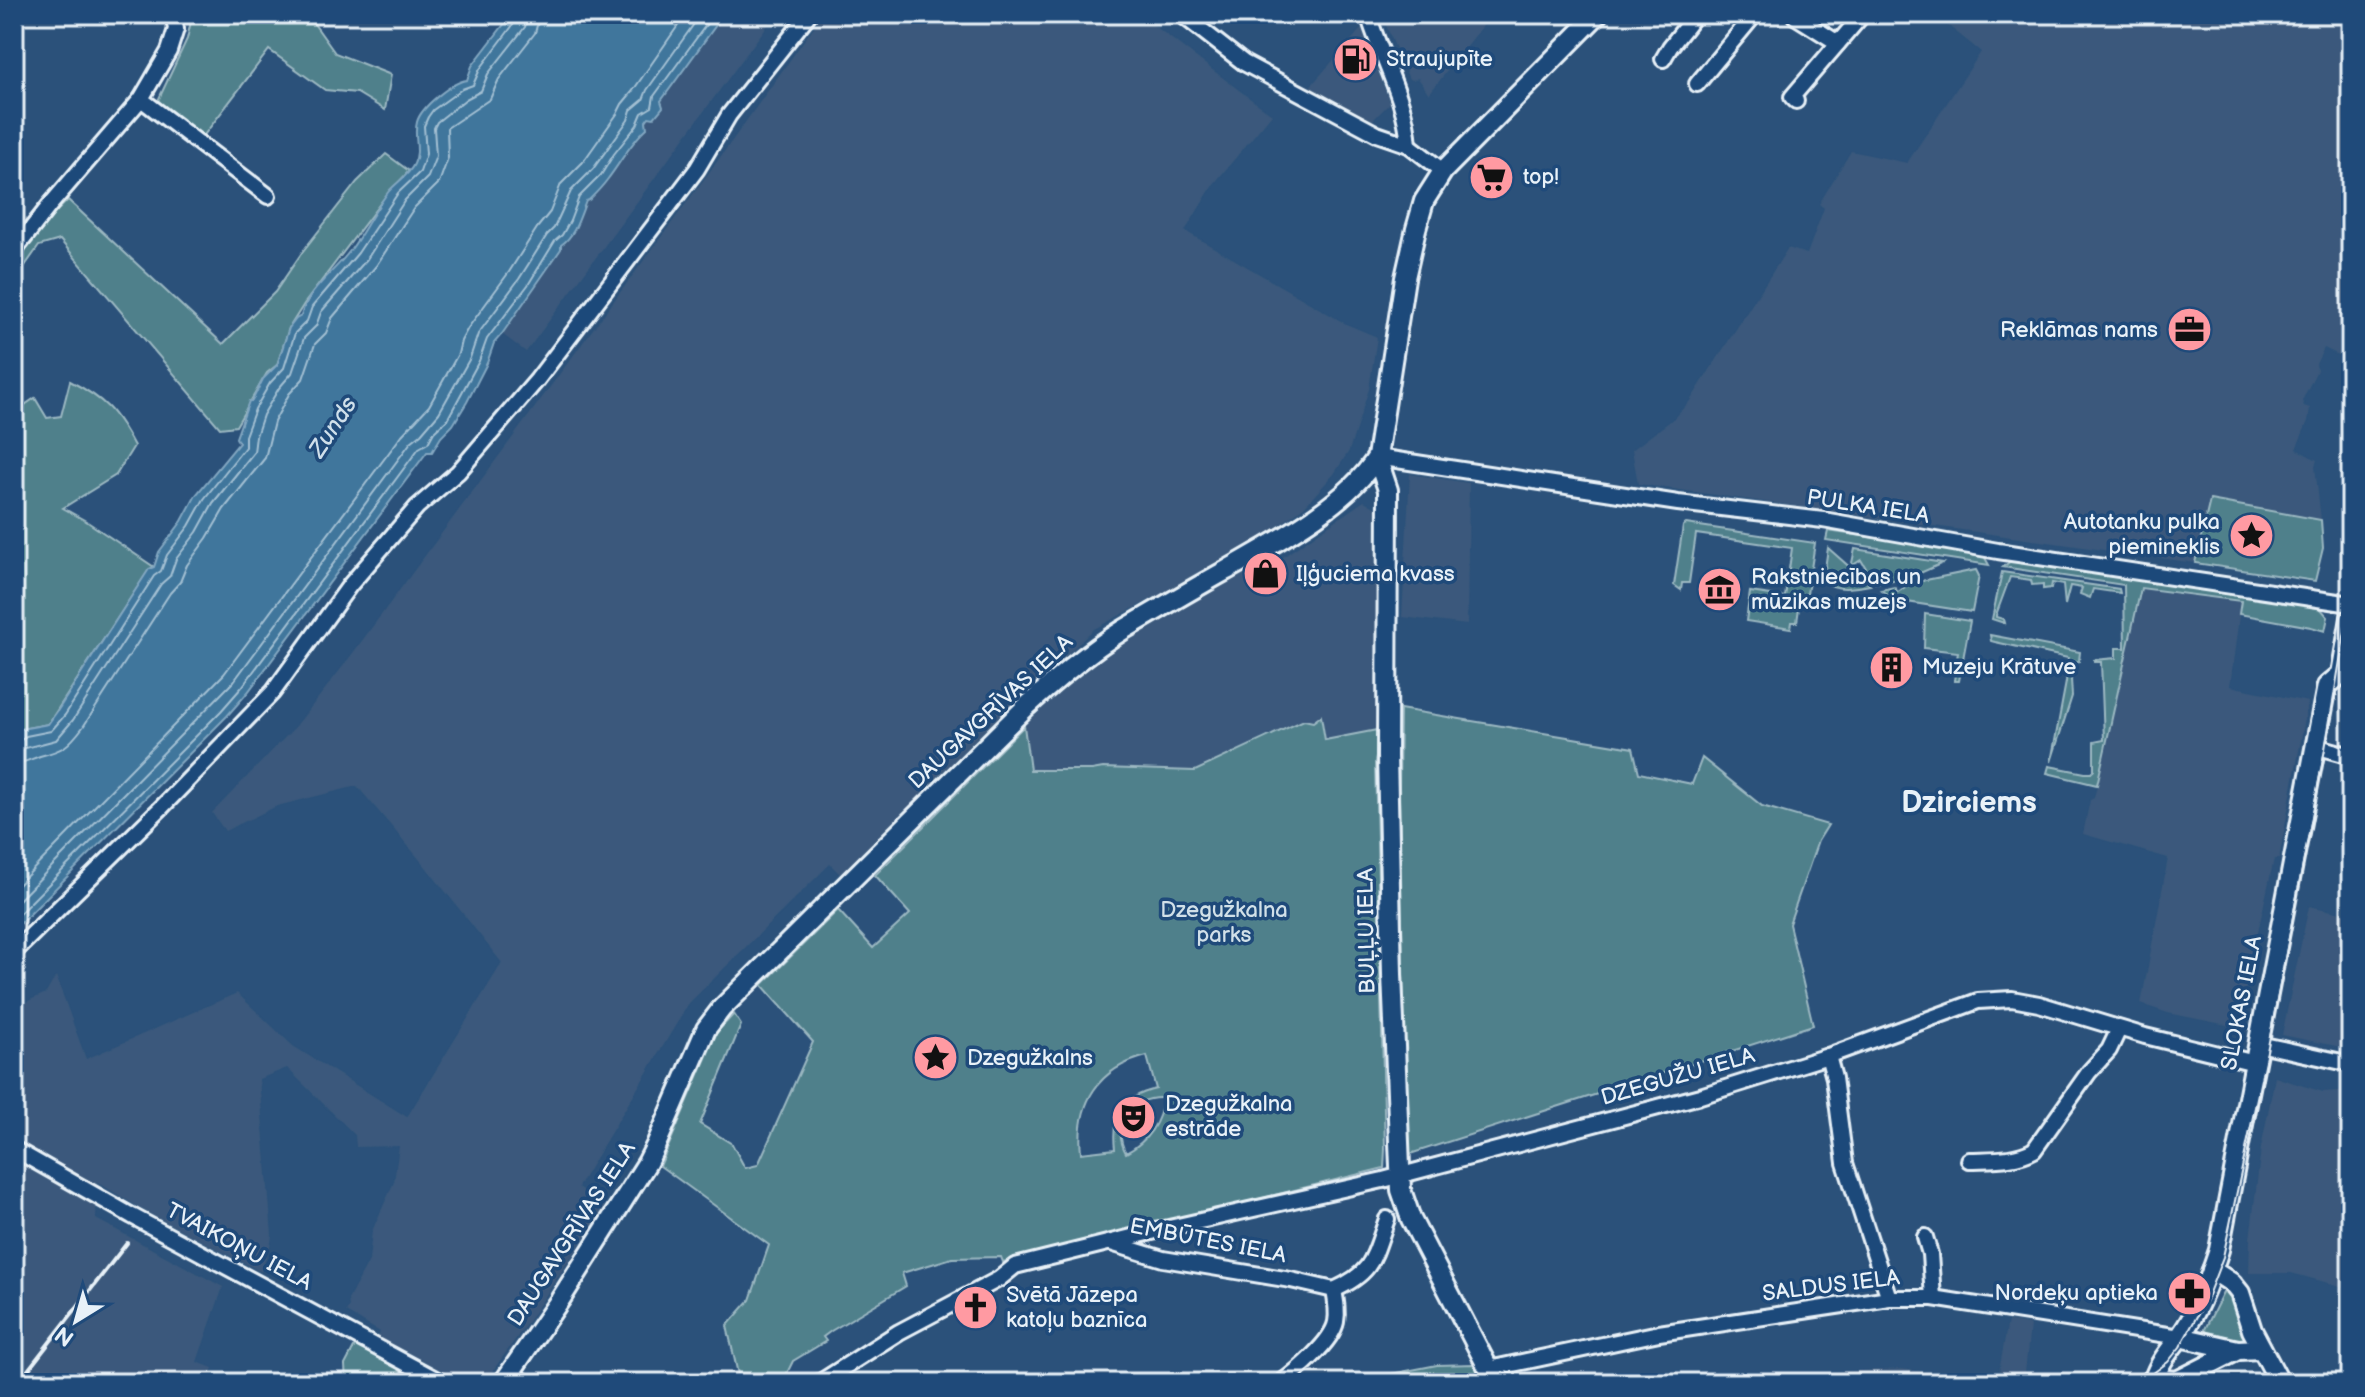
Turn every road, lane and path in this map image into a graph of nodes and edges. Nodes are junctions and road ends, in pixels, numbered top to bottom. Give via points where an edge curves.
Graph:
1 (173, 14) edge
2 (809, 14) edge
3 (1181, 14) edge
4 (1368, 14) edge
5 (1598, 14) edge
6 (1696, 14) edge
7 (1755, 14) edge
8 (1796, 14) edge
9 (1863, 14) edge
10 (1838, 43) junction
11 (1663, 59) dead end
12 (1697, 84) dead end
13 (141, 99) junction
14 (1796, 101) dead end
15 (1409, 145) junction
16 (1443, 171) junction
17 (268, 196) dead end
18 (14, 251) edge
19 (1377, 457) junction
20 (2351, 604) edge
21 (2351, 618) edge
22 (2315, 746) junction
23 (2351, 756) edge
24 (14, 952) edge
25 (2119, 1029) junction
26 (2259, 1044) junction
27 (1828, 1056) junction
28 (2255, 1063) junction
29 (2351, 1064) edge
30 (14, 1149) edge
31 (1969, 1160) dead end
32 (1399, 1176) junction
33 (1387, 1219) dead end
34 (1925, 1237) dead end
35 (1107, 1242) junction
36 (2212, 1270) junction
37 (1334, 1290) junction
38 (1889, 1298) junction
39 (1933, 1298) junction
40 (2180, 1337) junction
41 (2261, 1349) junction
42 (2238, 1350) junction
43 (1493, 1376) edge
44 (513, 1379) edge
45 (2150, 1381) edge
46 (443, 1383) edge
47 (819, 1383) edge
48 (1281, 1383) edge
49 (2280, 1383) edge

1 - 13 street via 176,29 169,51
2 - 24 street via 537,380 350,585 273,692
3 - 15 street via 1244,63 1377,134
4 - 15 street via 1400,100
5 - 16 street
6 - 11 street
7 - 12 street
8 - 10 street
9 - 10 street
10 - 14 street via 1792,97
13 - 17 street
13 - 18 street
15 - 16 street
16 - 19 street via 1424,201 1416,229
19 - 20 street, PULKA IELA via 1823,520
19 - 32 street, BUĻĻU IELA via 1388,490 1387,756
19 - 44 street, DAUGAVGRĪVAS IELA via 1358,481 1306,522 1123,630 1064,673 722,1008 706,1029 656,1145 629,1193
21 - 22 street, SLOKAS IELA via 2341,674 2327,686
22 - 23 street
22 - 26 street, SLOKAS IELA
25 - 27 street, DZEGUŽU IELA via 2039,1004 1995,999
25 - 28 street, DZEGUŽU IELA
25 - 31 street via 2034,1150 2003,1159
26 - 28 street, SLOKAS IELA
26 - 29 street
27 - 32 street, DZEGUŽU IELA via 1700,1096
27 - 38 street via 1845,1163
28 - 36 street, SLOKAS IELA
30 - 46 street, TVAIKOŅU IELA
32 - 35 street, DZEGUŽU IELA
32 - 43 street, BUĻĻU IELA via 1411,1219
33 - 37 street via 1364,1273
34 - 39 street
35 - 37 street, EMBŪTES IELA via 1163,1259
35 - 47 street, EMBŪTES IELA via 1015,1266
36 - 40 street, SLOKAS IELA
36 - 41 street via 2240,1293
37 - 48 street via 1336,1326 1305,1366
38 - 39 street, SALDUS IELA
38 - 43 street, SALDUS IELA via 1659,1333
39 - 40 street, SALDUS IELA
40 - 42 street
40 - 45 street, SLOKAS IELA
41 - 42 street
41 - 49 street
42 - 45 street via 2177,1381

